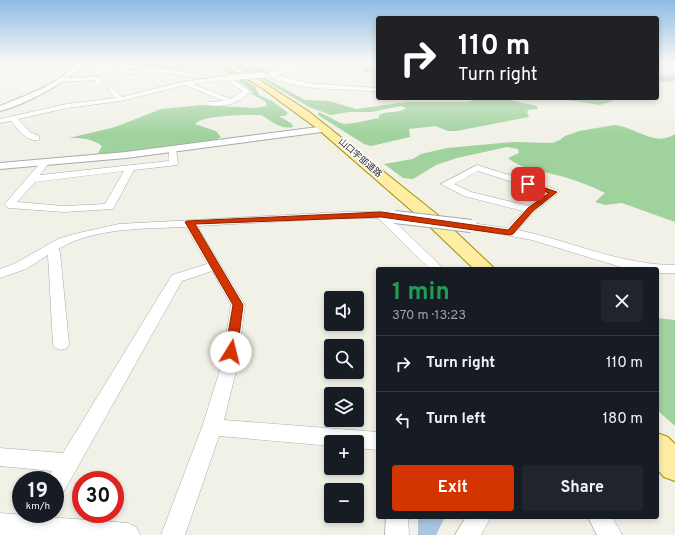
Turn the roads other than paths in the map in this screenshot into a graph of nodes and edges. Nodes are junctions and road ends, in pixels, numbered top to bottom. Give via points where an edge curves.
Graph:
1 (45, 87) edge
2 (170, 87) edge
3 (195, 87) edge
4 (240, 87) edge
5 (268, 87) edge
6 (329, 87) edge
7 (373, 87) edge
8 (111, 89) dead end
9 (370, 89) junction
10 (376, 90) edge
11 (121, 99) junction
12 (231, 102) junction
13 (208, 104) dead end
14 (1, 107) edge
15 (13, 118) junction
16 (0, 121) edge
17 (326, 129) junction
18 (36, 138) dead end
19 (172, 149) junction
20 (45, 163) junction
21 (0, 166) edge
22 (130, 169) junction
23 (32, 179) junction
24 (530, 210) junction
25 (381, 214) junction
26 (189, 222) junction
27 (510, 232) junction
28 (49, 249) junction
29 (215, 266) junction
30 (435, 267) edge
31 (483, 267) edge
32 (646, 267) edge
33 (659, 268) edge
34 (675, 269) edge
35 (0, 274) edge
36 (61, 344) dead end
37 (212, 427) junction
38 (376, 441) edge
39 (659, 449) edge
40 (0, 457) edge
41 (69, 463) junction
42 (675, 466) edge
43 (64, 471) edge
44 (397, 519) edge
45 (479, 519) edge
46 (600, 519) edge
47 (17, 523) edge
48 (47, 523) edge
49 (0, 525) edge
50 (128, 535) edge
51 (173, 535) edge
52 (397, 535) edge
53 (467, 535) edge
54 (610, 535) edge

1 - 14 street
2 - 11 street
3 - 12 street
4 - 12 street via 246,91 239,100
5 - 17 main road, 山口宇部道路
6 - 9 street
7 - 9 street
8 - 11 street
9 - 10 street
11 - 15 street via 67,106
12 - 13 street
15 - 16 street
15 - 18 street via 27,134
17 - 19 street
17 - 31 main road, 山口宇部道路 via 422,210
19 - 20 street
19 - 22 street via 174,163
20 - 21 street
20 - 23 street
22 - 23 street
22 - 23 street via 108,207 64,209 9,205
24 - 24 street via 468,194 446,184 477,168 554,192
24 - 27 street
25 - 26 street
25 - 27 street, bridge
25 - 30 street
26 - 28 street via 135,225 95,231
26 - 29 street
27 - 32 street
28 - 35 street via 21,266
28 - 36 street via 54,252
29 - 37 street via 238,305 229,367
29 - 41 street via 177,278
33 - 34 street
37 - 38 street
37 - 51 street
39 - 42 main road
40 - 41 street
41 - 43 street
44 - 52 street
45 - 53 street
46 - 54 street
47 - 49 street
48 - 50 street

